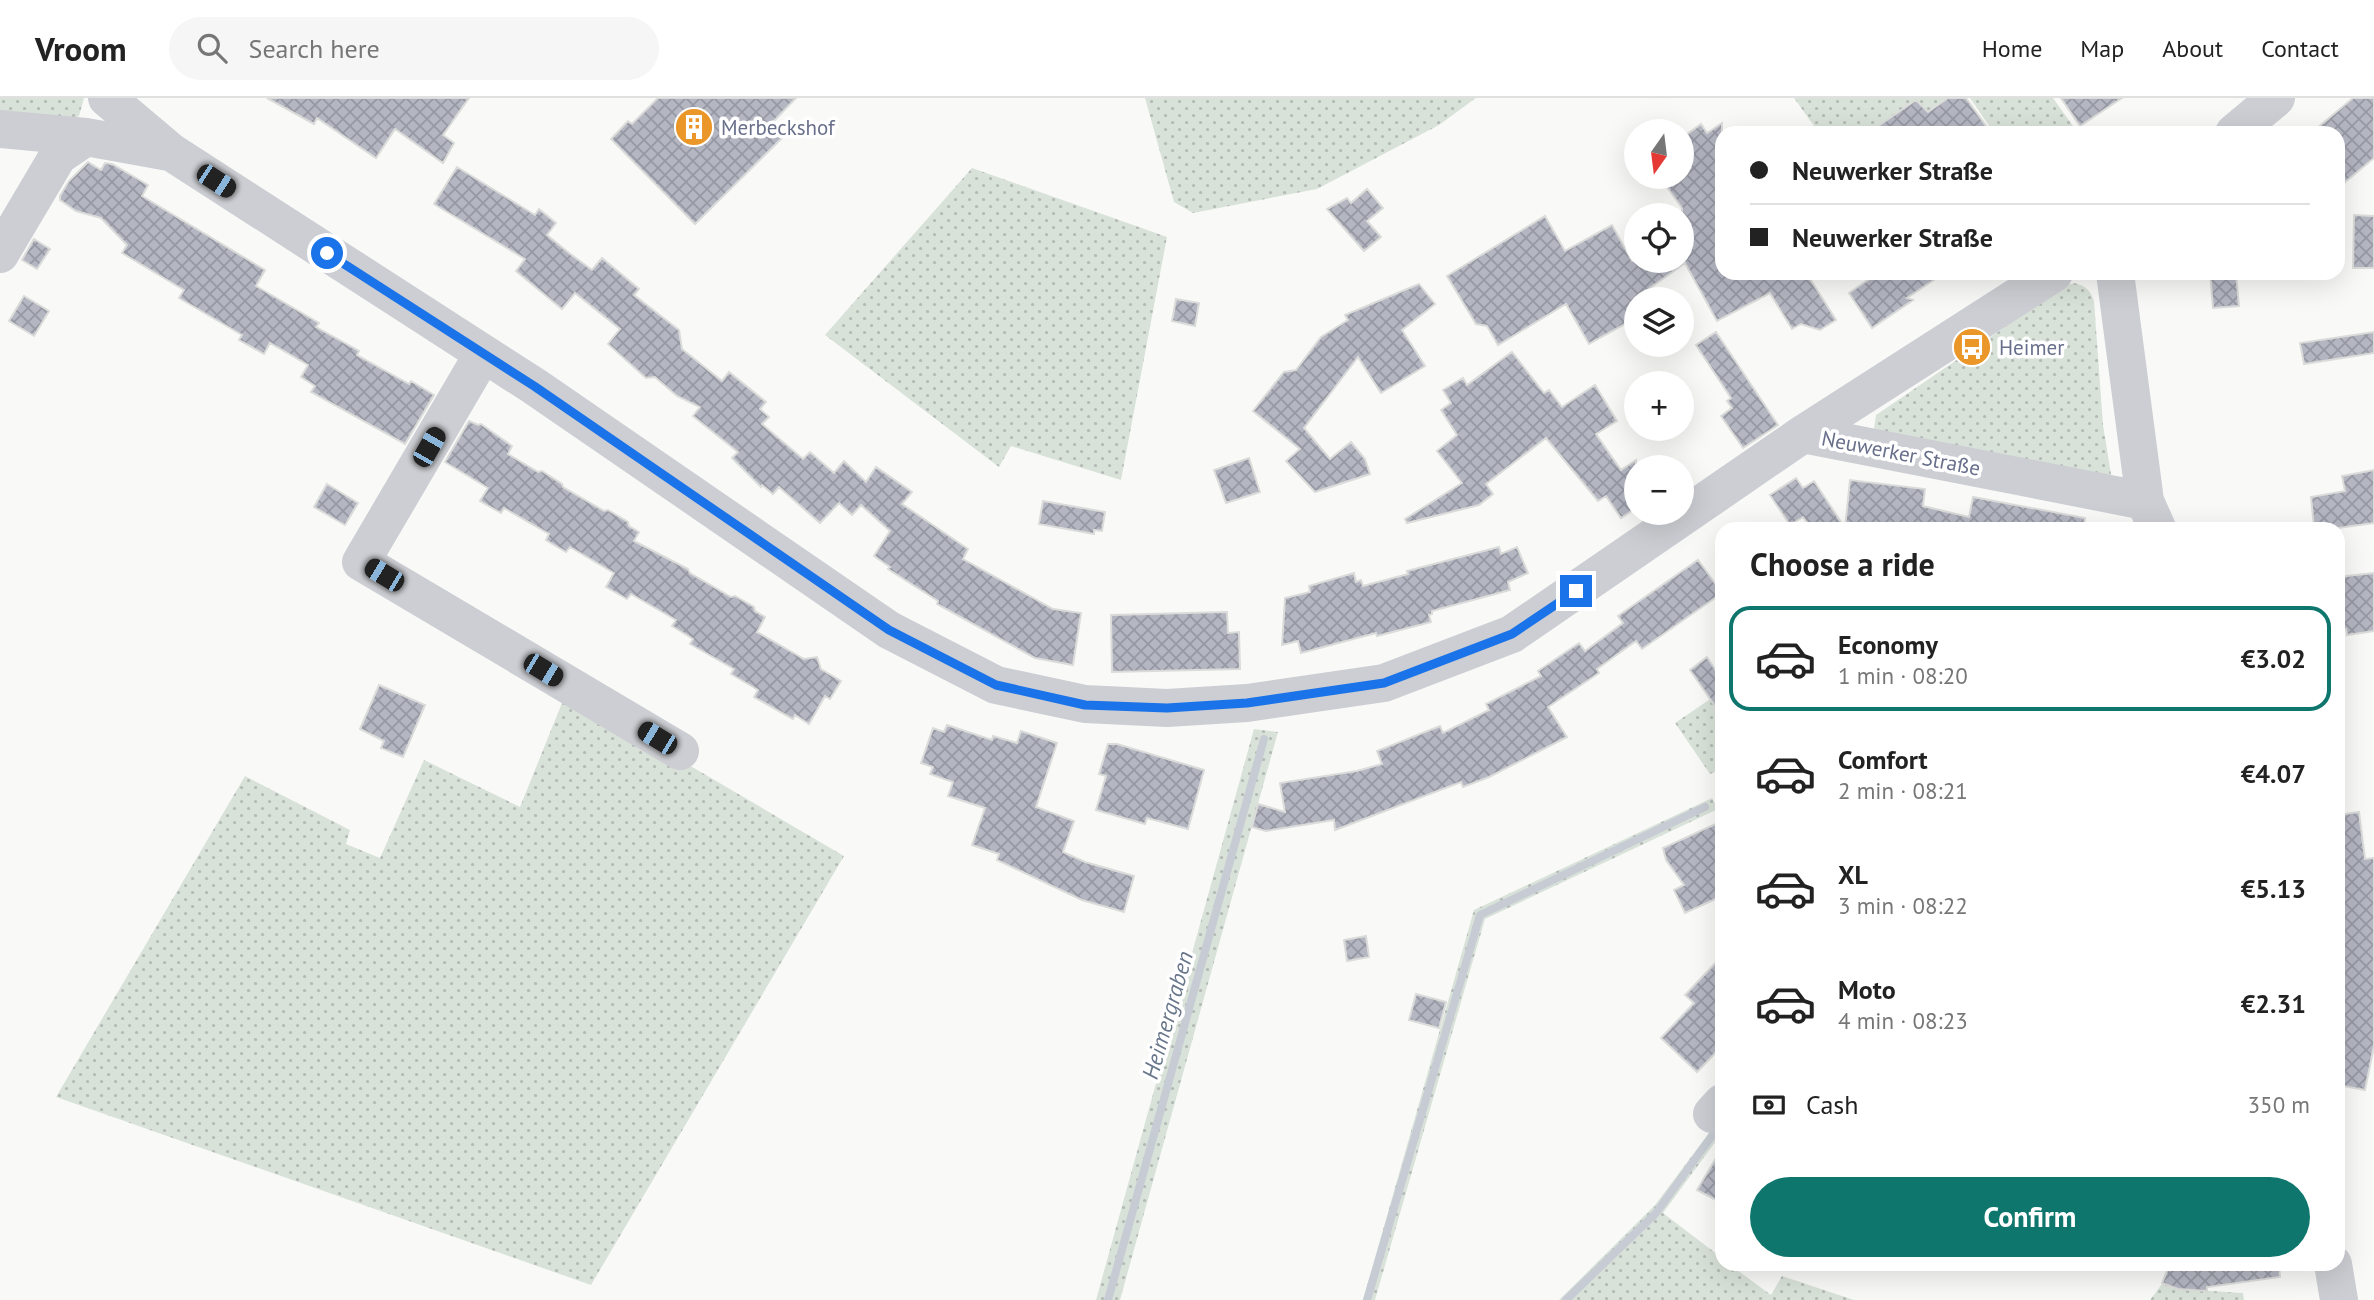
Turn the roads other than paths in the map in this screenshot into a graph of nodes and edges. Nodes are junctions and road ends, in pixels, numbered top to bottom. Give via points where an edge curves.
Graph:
1 (107, 98) edge
2 (2276, 98) edge
3 (2242, 126) edge
4 (0, 129) edge
5 (86, 137) junction
6 (171, 152) junction
7 (0, 254) edge
8 (2043, 280) edge
9 (2116, 280) edge
10 (483, 354) junction
11 (1803, 434) junction
12 (2151, 515) edge
13 (680, 751) dead end
14 (2334, 1271) edge
15 (2339, 1300) edge

1 - 6 street, Neuwerker Straße
2 - 3 street
4 - 5 street, Neuwerker Straße
5 - 6 street, Neuwerker Straße
5 - 7 street via 58,156
6 - 10 street, Neuwerker Straße
8 - 11 street
9 - 12 street, Neuwerker Straße
10 - 11 street, Neuwerker Straße via 889,630 996,685 1085,705 1167,708 1247,703 1384,683 1512,634
10 - 13 street via 361,562
11 - 12 street, Neuwerker Straße
14 - 15 street

